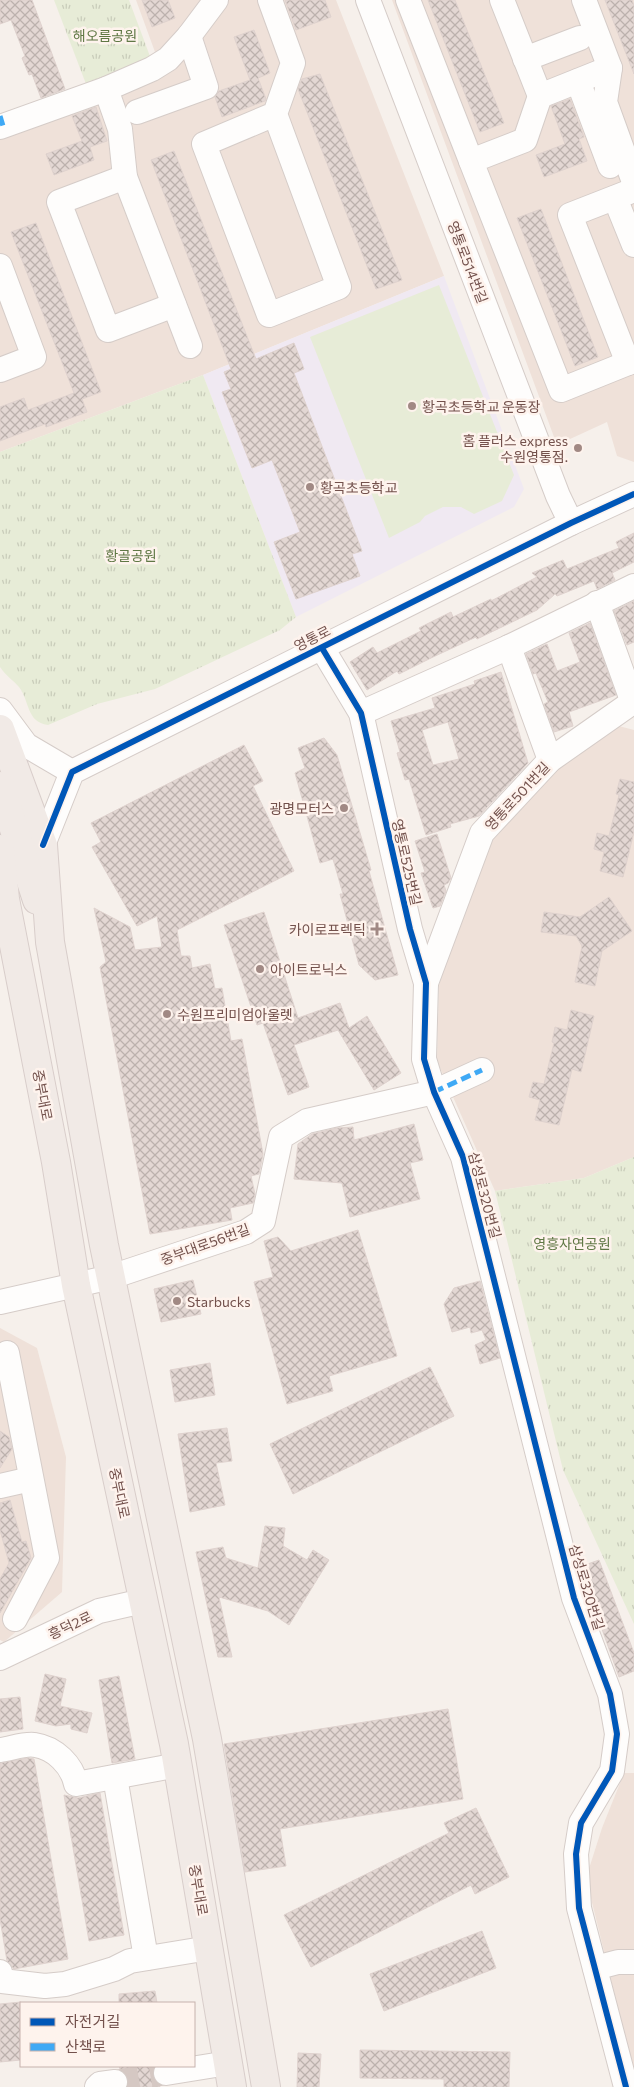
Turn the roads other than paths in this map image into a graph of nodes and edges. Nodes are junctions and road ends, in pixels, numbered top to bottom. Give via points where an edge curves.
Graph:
1 (216, 0) edge
2 (270, 0) edge
3 (368, 0) edge
4 (408, 0) edge
5 (502, 0) edge
6 (584, 0) edge
7 (189, 36) junction
8 (580, 38) dead end
9 (525, 59) junction
10 (610, 68) junction
11 (578, 81) junction
12 (106, 89) junction
13 (540, 96) junction
14 (136, 112) dead end
15 (275, 114) junction
16 (0, 127) edge
17 (471, 161) junction
18 (610, 166) dead end
19 (125, 177) junction
20 (634, 182) edge
21 (625, 194) edge
22 (634, 245) edge
23 (0, 266) edge
24 (174, 305) junction
25 (190, 346) dead end
26 (631, 361) edge
27 (0, 370) edge
28 (634, 494) edge
29 (570, 523) junction
30 (634, 586) edge
31 (598, 603) junction
32 (509, 647) junction
33 (322, 648) junction
34 (633, 702) edge
35 (0, 710) edge
36 (361, 713) junction
37 (0, 729) edge
38 (550, 760) junction
39 (72, 772) junction
40 (0, 786) edge
41 (43, 845) junction
42 (0, 849) edge
43 (2, 894) edge
44 (50, 942) junction
45 (426, 983) junction
46 (482, 1070) dead end
47 (434, 1092) junction
48 (88, 1156) junction
49 (56, 1162) junction
50 (111, 1277) junction
51 (76, 1285) junction
52 (0, 1302) edge
53 (7, 1353) dead end
54 (128, 1355) junction
55 (93, 1362) junction
56 (31, 1479) junction
57 (0, 1486) edge
58 (143, 1601) junction
59 (15, 1619) dead end
60 (0, 1658) edge
61 (0, 1750) edge
62 (178, 1765) junction
63 (115, 1777) junction
64 (209, 1948) junction
65 (146, 1958) junction
66 (634, 1962) edge
67 (595, 1968) junction
68 (0, 1972) edge
69 (166, 2073) tunnel mouth
70 (230, 2075) edge
71 (266, 2087) edge
72 (626, 2087) edge

1 - 7 street
2 - 15 street via 293,63
3 - 29 street, 영통로514번길
4 - 17 street
5 - 9 street
6 - 10 street
7 - 12 street via 152,70
7 - 14 street via 206,87
8 - 9 street
9 - 13 street
10 - 11 street
10 - 20 street via 605,102
11 - 13 street
11 - 18 street
12 - 16 street
12 - 19 street via 120,128
13 - 17 street via 525,140
15 - 15 street via 339,287 269,315 204,144
17 - 26 street via 561,390
19 - 24 street
19 - 24 street via 59,202 108,330
21 - 22 street
21 - 26 street via 570,216
23 - 27 street via 34,357
24 - 25 street
28 - 29 street, 영통로
29 - 33 street, 영통로
30 - 31 street
31 - 32 street
31 - 34 street
32 - 36 street
32 - 38 street
33 - 36 street, 영통로525번길
33 - 39 street, 영통로
34 - 38 street, 영통로501번길
35 - 39 street via 26,745
36 - 45 street, 영통로525번길 via 410,930
37 - 41 main road
38 - 45 street, 영통로501번길 via 482,833
39 - 41 street
40 - 44 main road
41 - 44 main road
42 - 43 main road, 중부대로
43 - 49 main road, 중부대로
44 - 48 main road
45 - 47 street, 영통로525번길 via 424,1059
46 - 47 street, 중부대로56번길
47 - 50 street, 중부대로56번길 via 307,1121 281,1136 264,1221 246,1232
47 - 67 street, 삼성로320번길 via 464,1157 574,1598 610,1694 617,1734 612,1770 581,1824 576,1854 579,1908
48 - 49 main road
48 - 50 main road
49 - 51 main road, 중부대로
50 - 51 street, 중부대로56번길
50 - 54 main road
51 - 52 street, 중부대로56번길
51 - 55 main road, 중부대로
53 - 56 street
54 - 55 main road
54 - 71 main road via 207,1739
55 - 58 main road, 중부대로
56 - 57 street
56 - 59 street via 47,1558
58 - 60 street, 흥덕2로 via 99,1611
58 - 62 main road, 중부대로
61 - 63 street via 34,1744 51,1750 65,1761 76,1784
62 - 63 street
62 - 64 main road, 중부대로
63 - 65 street
64 - 65 street
64 - 70 main road, 중부대로
65 - 68 street via 130,1960 114,1969 65,1984 45,1986 2,1981
66 - 67 street
67 - 72 street, 삼성로320번길
69 - 70 street

